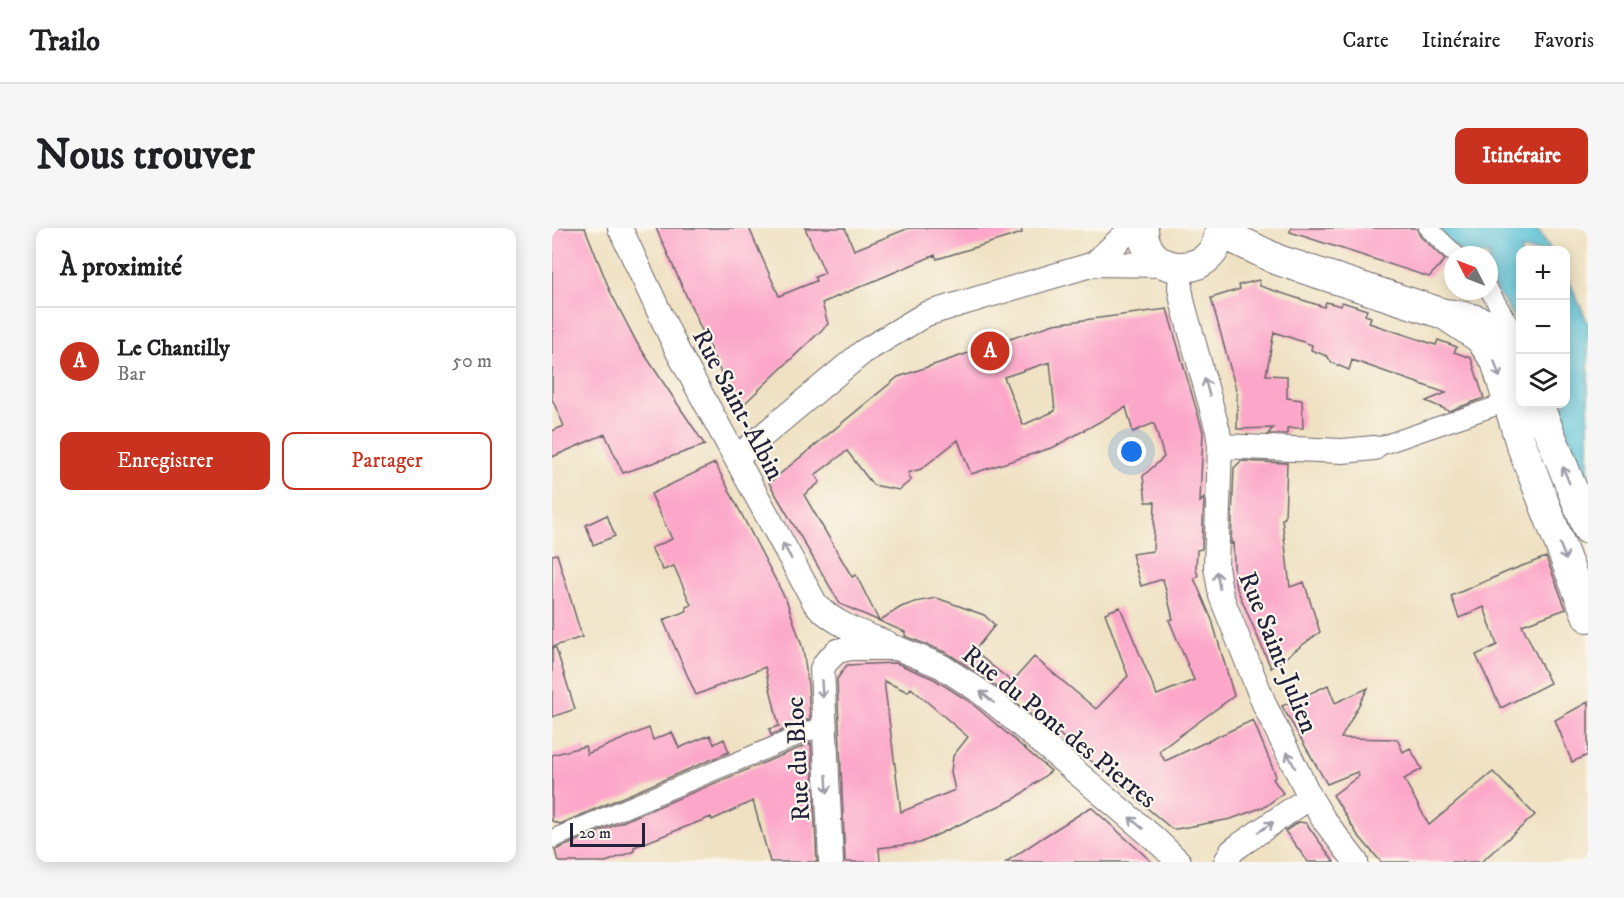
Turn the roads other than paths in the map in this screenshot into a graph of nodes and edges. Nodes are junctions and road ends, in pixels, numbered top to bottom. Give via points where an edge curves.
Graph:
1 (620, 228) edge
2 (1132, 228) edge
3 (1143, 228) edge
4 (1221, 228) edge
5 (1428, 228) edge
6 (1447, 246) edge
7 (1278, 260) junction
8 (1094, 264) junction
9 (1183, 265) junction
10 (1494, 300) edge
11 (1444, 314) junction
12 (1518, 354) edge
13 (1519, 354) edge
14 (1508, 402) junction
15 (1540, 408) edge
16 (1220, 447) junction
17 (1374, 448) joint
18 (736, 458) junction
19 (1588, 529) edge
20 (815, 603) joint
21 (1588, 617) edge
22 (897, 648) junction
23 (831, 656) joint
24 (824, 725) junction
25 (1310, 797) junction
26 (552, 839) edge
27 (831, 862) edge
28 (1179, 862) edge
29 (1226, 862) edge
30 (1356, 862) edge

1 - 18 street, Rue Saint-Albin via 678,352
2 - 8 street
3 - 9 street via 1144,240 1158,260
4 - 7 street
4 - 9 street via 1214,250
5 - 6 street
7 - 9 street via 1237,258
7 - 11 street
8 - 9 street
8 - 18 street via 915,319 863,352
16 -> 9 street, Rue Saint-Julien via 1216,418 1183,304
10 - 13 street
11 - 12 street via 1481,321 1504,337
11 -> 14 street via 1486,344
14 - 17 street
14 -> 21 street
19 -> 15 street
16 - 17 street via 1343,451
25 -> 16 street, Rue Saint-Julien via 1265,706 1217,580
20 -> 18 street, Rue Saint-Albin
20 - 22 street, Rue du Pont des Pierres via 840,623
22 - 23 street, Rue du Pont des Pierres via 851,648
28 -> 22 street, Rue du Pont des Pierres via 978,690 941,666
23 -> 24 street, Rue du Bloc via 821,676
24 - 26 street
24 -> 27 street, Rue du Bloc
29 -> 25 street via 1232,851
25 - 30 street, Rue Saint-Julien

